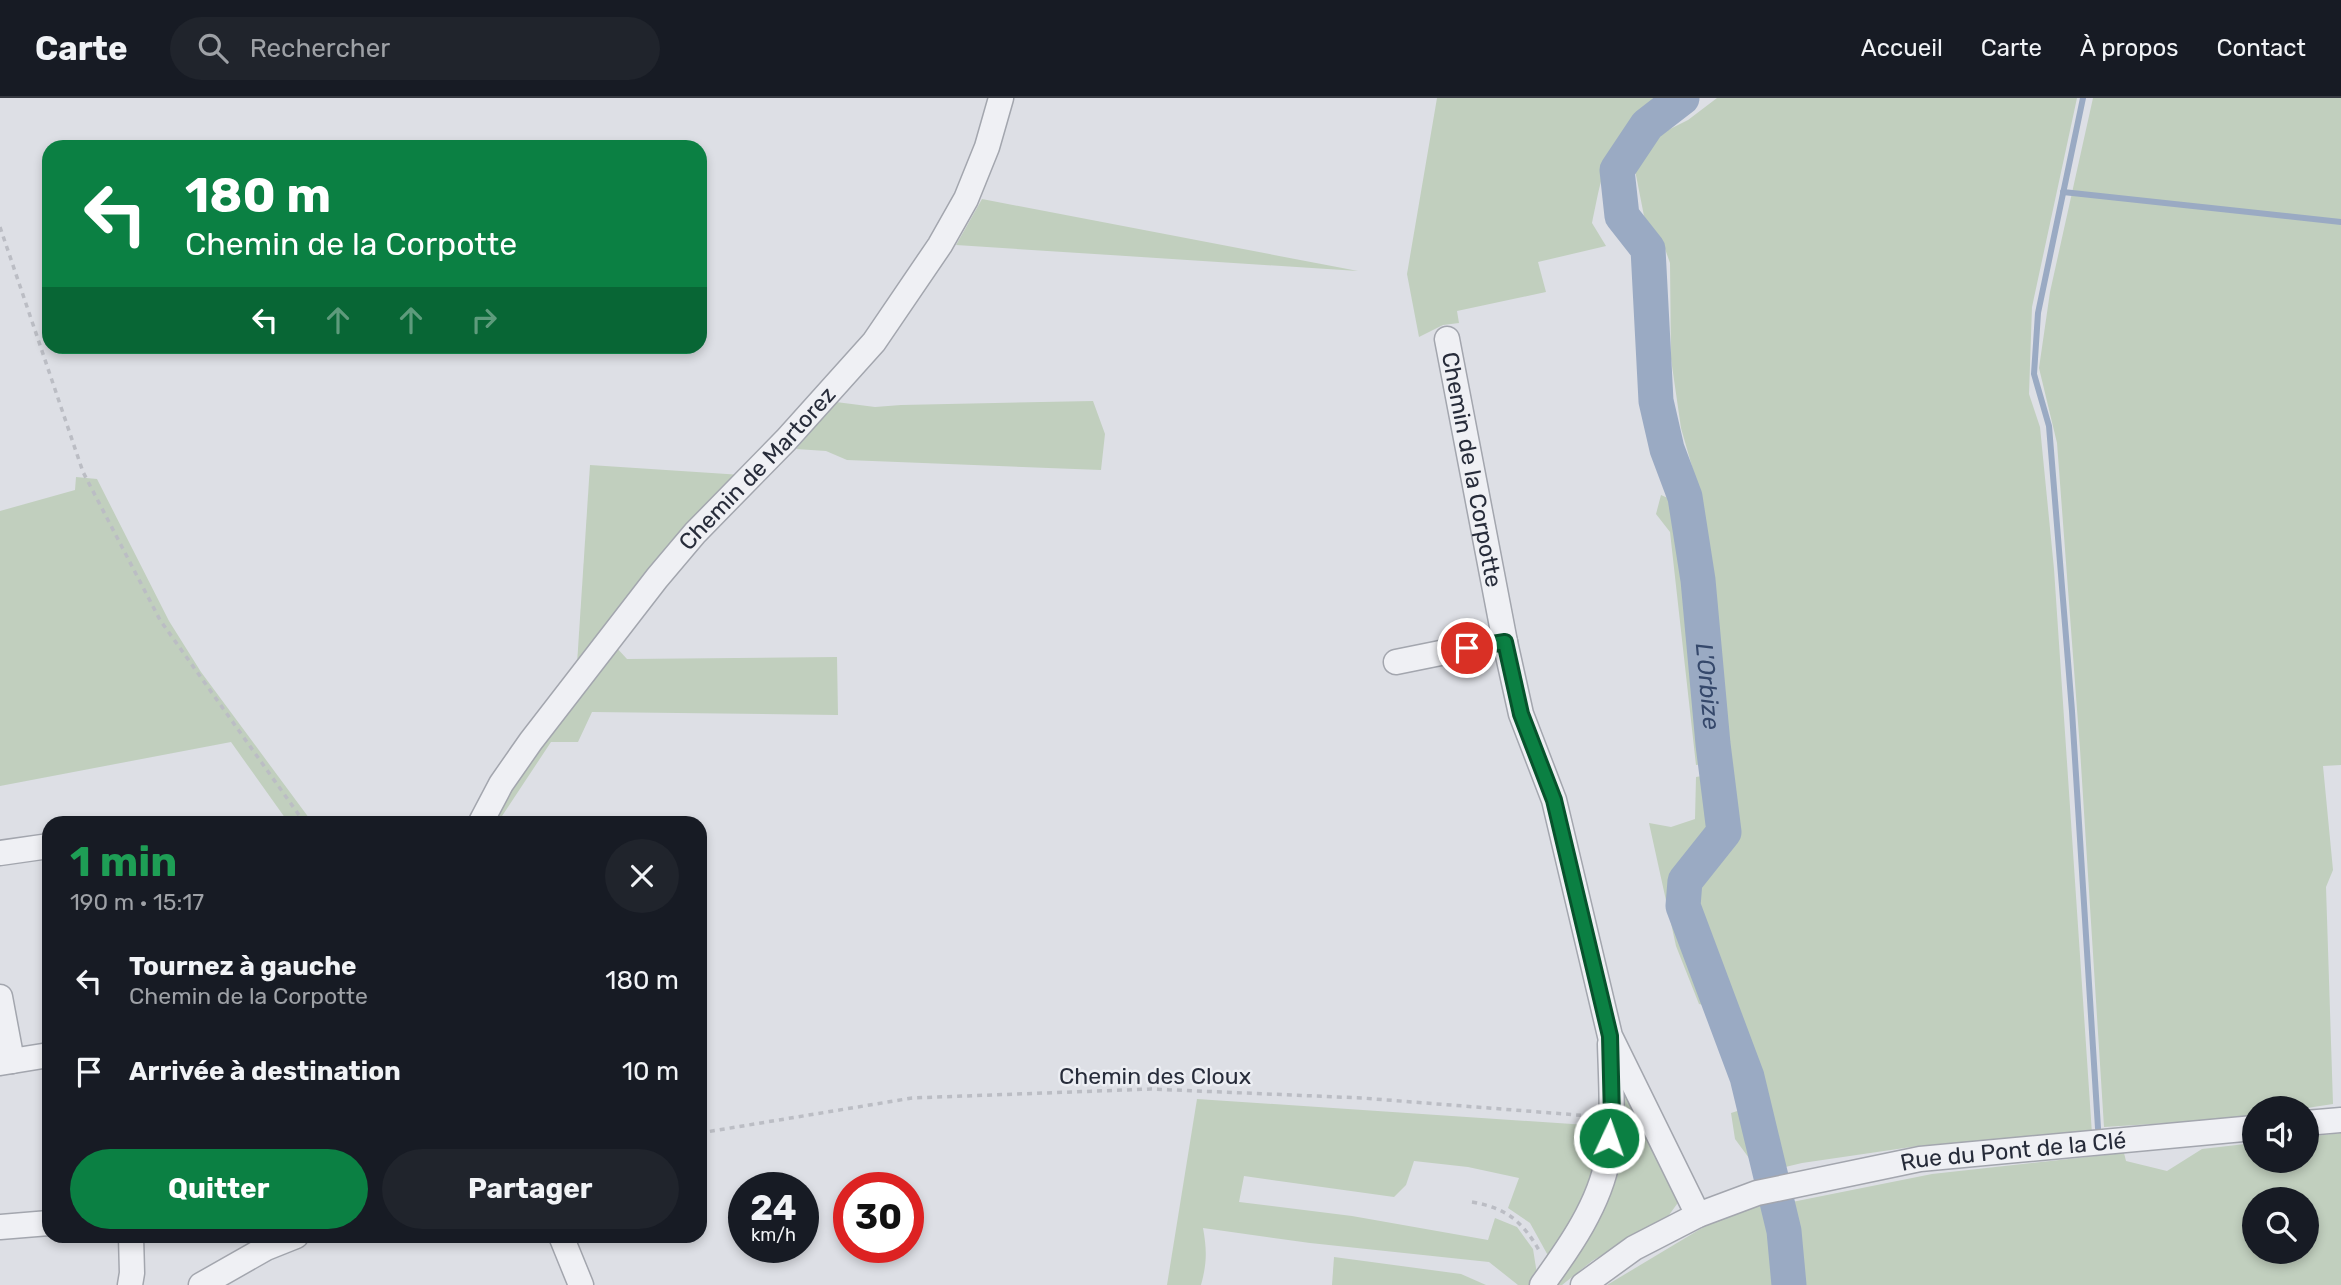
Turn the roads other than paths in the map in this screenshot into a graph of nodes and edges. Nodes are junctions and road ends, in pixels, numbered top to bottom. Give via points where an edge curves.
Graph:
1 (1001, 98) edge
2 (1447, 339) dead end
3 (1505, 642) junction
4 (1396, 662) dead end
5 (484, 816) edge
6 (42, 847) edge
7 (0, 853) edge
8 (0, 997) edge
9 (1610, 1036) junction
10 (42, 1056) edge
11 (6, 1062) edge
12 (2341, 1120) edge
13 (2319, 1122) edge
14 (2242, 1129) edge
15 (1698, 1215) junction
16 (42, 1224) edge
17 (0, 1227) edge
18 (131, 1243) edge
19 (278, 1243) edge
20 (564, 1243) edge
21 (238, 1275) edge
22 (1547, 1279) edge
23 (130, 1285) edge
24 (201, 1285) edge
25 (581, 1285) edge
26 (1583, 1285) edge

1 - 5 street, Chemin de Martorez via 966,198 874,342 657,578 531,741
2 - 3 street, Chemin de la Corpotte
3 - 4 street
3 - 9 street, Chemin de la Corpotte via 1521,714 1554,800
6 - 7 street
8 - 11 street
9 - 15 street, Chemin de la Corpotte
9 - 22 street, Chemin de la Corpotte via 1608,1159 1574,1240
10 - 11 street
12 - 13 street
14 - 15 street, Rue du Pont de la Clé via 1920,1159 1766,1192
15 - 26 street, Rue du Pont de la Clé via 1634,1248
16 - 17 street
18 - 23 street
19 - 21 street via 266,1248
20 - 25 street
21 - 24 street

